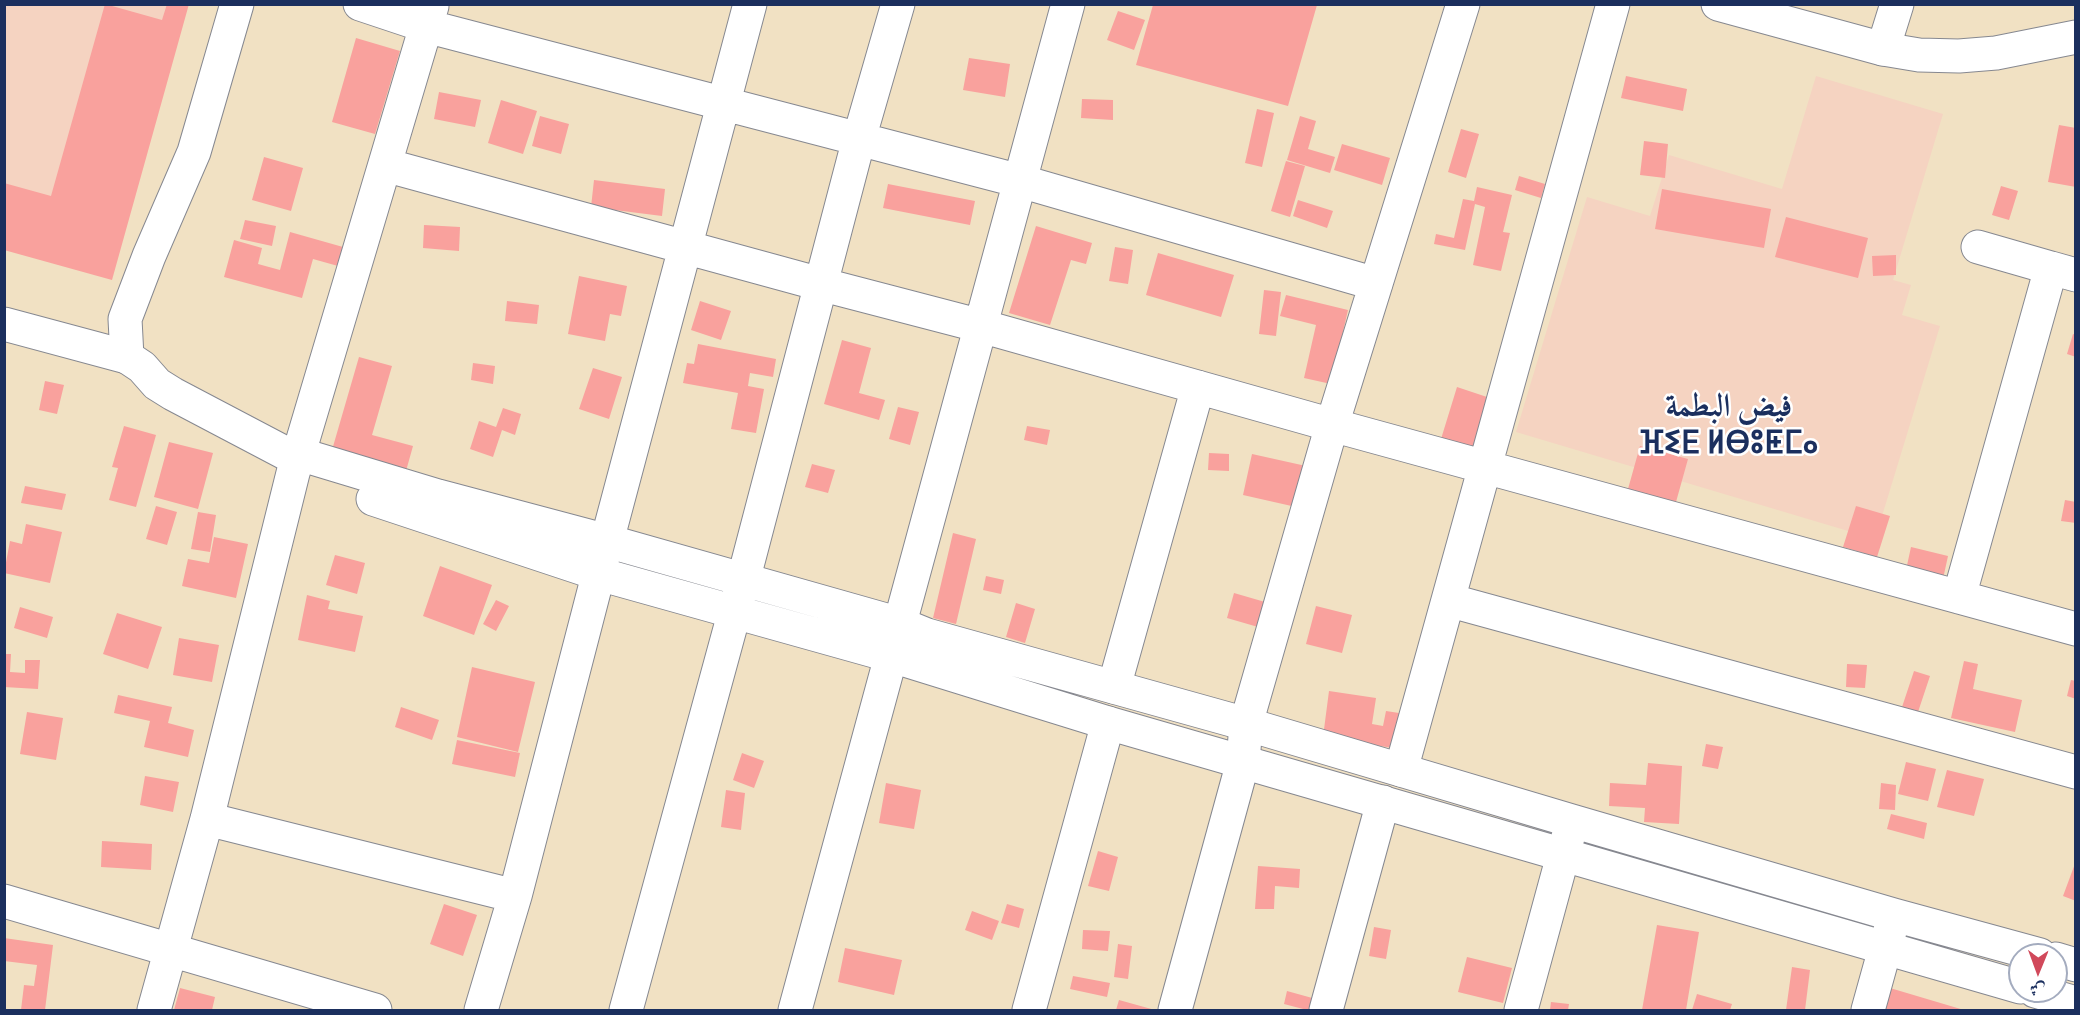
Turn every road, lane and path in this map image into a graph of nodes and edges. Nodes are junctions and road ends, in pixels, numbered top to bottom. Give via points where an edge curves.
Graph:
1 (237, 4) edge
2 (360, 4) edge
3 (750, 4) edge
4 (897, 4) edge
5 (1068, 4) edge
6 (1463, 4) edge
7 (1613, 4) edge
8 (1718, 4) edge
9 (1897, 4) edge
10 (430, 15) edge
11 (2076, 37) edge
12 (1883, 49) junction
13 (724, 102) junction
14 (858, 139) junction
15 (385, 165) junction
16 (1020, 181) junction
17 (1978, 247) dead end
18 (686, 248) junction
19 (2063, 272) edge
20 (820, 284) junction
21 (1376, 284) junction
22 (4, 324) edge
23 (981, 326) junction
24 (126, 357) junction
25 (1198, 387) junction
26 (1332, 425) junction
27 (293, 460) junction
28 (1485, 467) junction
29 (607, 541) junction
30 (598, 574) junction
31 (743, 581) junction
32 (1959, 597) junction
33 (1448, 600) junction
34 (734, 613) junction
35 (900, 624) junction
36 (2076, 629) edge
37 (892, 656) junction
38 (1114, 687) junction
39 (1108, 723) junction
40 (1246, 724) junction
41 (1243, 762) junction
42 (1401, 770) junction
43 (2076, 772) edge
44 (1383, 802) junction
45 (207, 819) junction
46 (1572, 821) junction
47 (1563, 855) junction
48 (515, 896) junction
49 (4, 901) edge
50 (1894, 915) junction
51 (2008, 946) edge
52 (1885, 948) junction
53 (170, 950) junction
54 (2008, 984) edge
55 (2076, 1003) edge
56 (154, 1011) edge
57 (375, 1011) edge
58 (481, 1011) edge
59 (626, 1011) edge
60 (795, 1011) edge
61 (1029, 1011) edge
62 (1175, 1011) edge
63 (1326, 1011) edge
64 (1521, 1011) edge
65 (1868, 1011) edge
66 (2073, 1011) edge

1 - 24 street via 194,152 125,319
2 - 10 street
3 - 13 street
4 - 14 street
5 - 16 street
6 - 21 street
7 - 28 street
8 - 12 street
9 - 12 street
10 - 13 street
10 - 15 street
11 - 12 street via 1959,56
13 - 14 street
13 - 18 street
14 - 16 street
14 - 20 street
15 - 18 street
15 - 27 street
16 - 21 street
16 - 23 street
17 - 19 street
18 - 20 street
18 - 29 street
19 - 32 street
20 - 23 street
20 - 31 street
21 - 26 street
22 - 24 street
23 - 25 street
23 - 35 street
24 - 27 street via 173,394
25 - 26 street
25 - 38 street
26 - 28 street
26 - 40 street
27 - 29 street
27 - 30 street
27 - 45 street
28 - 32 street
28 - 33 street
29 - 30 street
29 - 31 street
30 - 34 street
30 - 48 street
31 - 34 street
31 - 35 street
32 - 36 street
33 - 42 street
33 - 43 street
34 - 37 street
34 - 59 street
35 - 37 street
35 - 38 street
37 - 39 street
37 - 60 street
38 - 40 street
39 - 41 street
39 - 61 street
40 - 41 street
40 - 42 street
41 - 44 street
41 - 62 street
42 - 46 street
44 - 47 street
44 - 63 street
45 - 48 street
45 - 53 street
46 - 47 street
46 - 50 street
47 - 52 street
47 - 64 street
48 - 58 street
49 - 53 street
50 - 51 street
50 - 52 street
52 - 54 street
52 - 65 street
53 - 56 street
53 - 57 street
55 - 66 street

